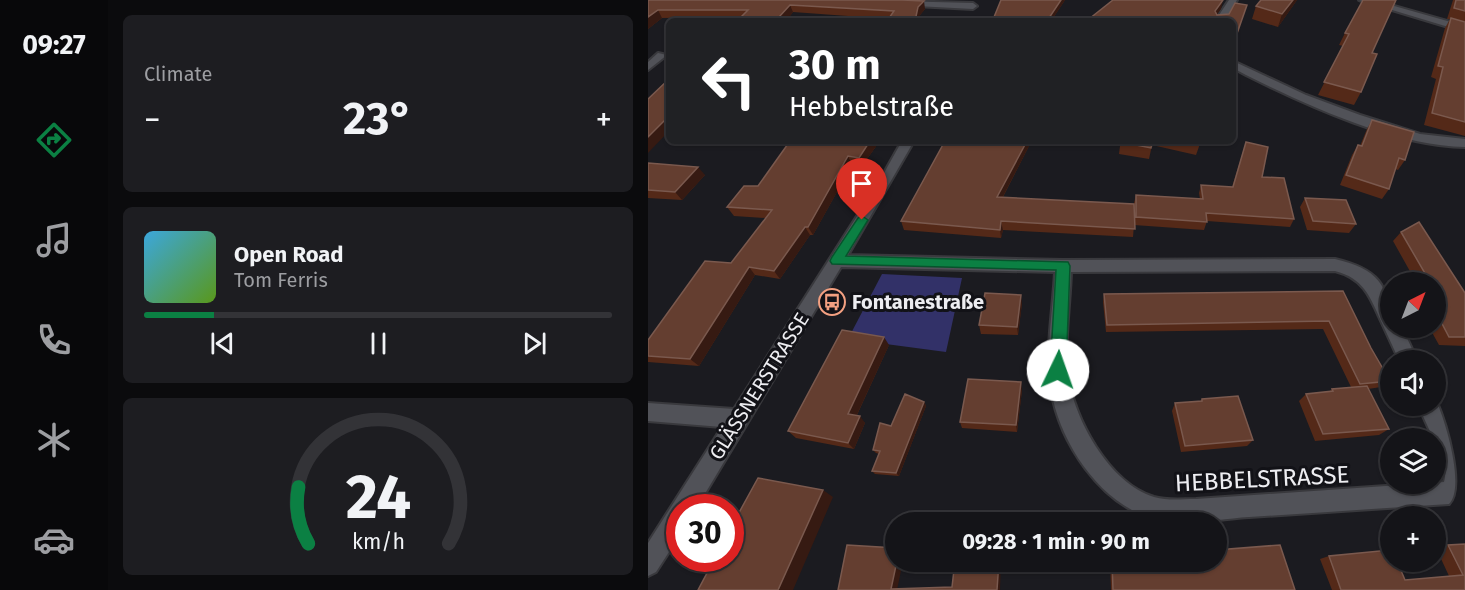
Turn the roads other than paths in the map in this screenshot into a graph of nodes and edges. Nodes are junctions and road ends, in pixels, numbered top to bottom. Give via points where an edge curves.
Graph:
1 (859, 0) edge
2 (1233, 0) edge
3 (1369, 1) edge
4 (973, 6) edge
5 (1221, 18) edge
6 (1465, 29) edge
7 (662, 55) dead end
8 (1236, 66) edge
9 (648, 67) edge
10 (1465, 143) edge
11 (906, 144) edge
12 (837, 261) junction
13 (1063, 266) junction
14 (1380, 299) edge
15 (648, 412) edge
16 (1433, 416) edge
17 (739, 419) junction
18 (692, 494) edge
19 (666, 536) edge
20 (648, 564) edge

1 - 4 street
2 - 5 street
3 - 6 street
7 - 9 street
8 - 10 street via 1300,98 1365,121 1424,140
11 - 12 street, GLÄSSNERSTRASSE
12 - 13 street
12 - 17 street, GLÄSSNERSTRASSE
13 - 14 street via 1335,265 1359,272
13 - 16 street, HEBBELSTRASSE via 1058,370 1065,406 1102,471 1120,489 1147,506 1196,510 1449,493 1455,487 1457,468
15 - 17 street
17 - 18 street, GLÄSSNERSTRASSE
19 - 20 street

